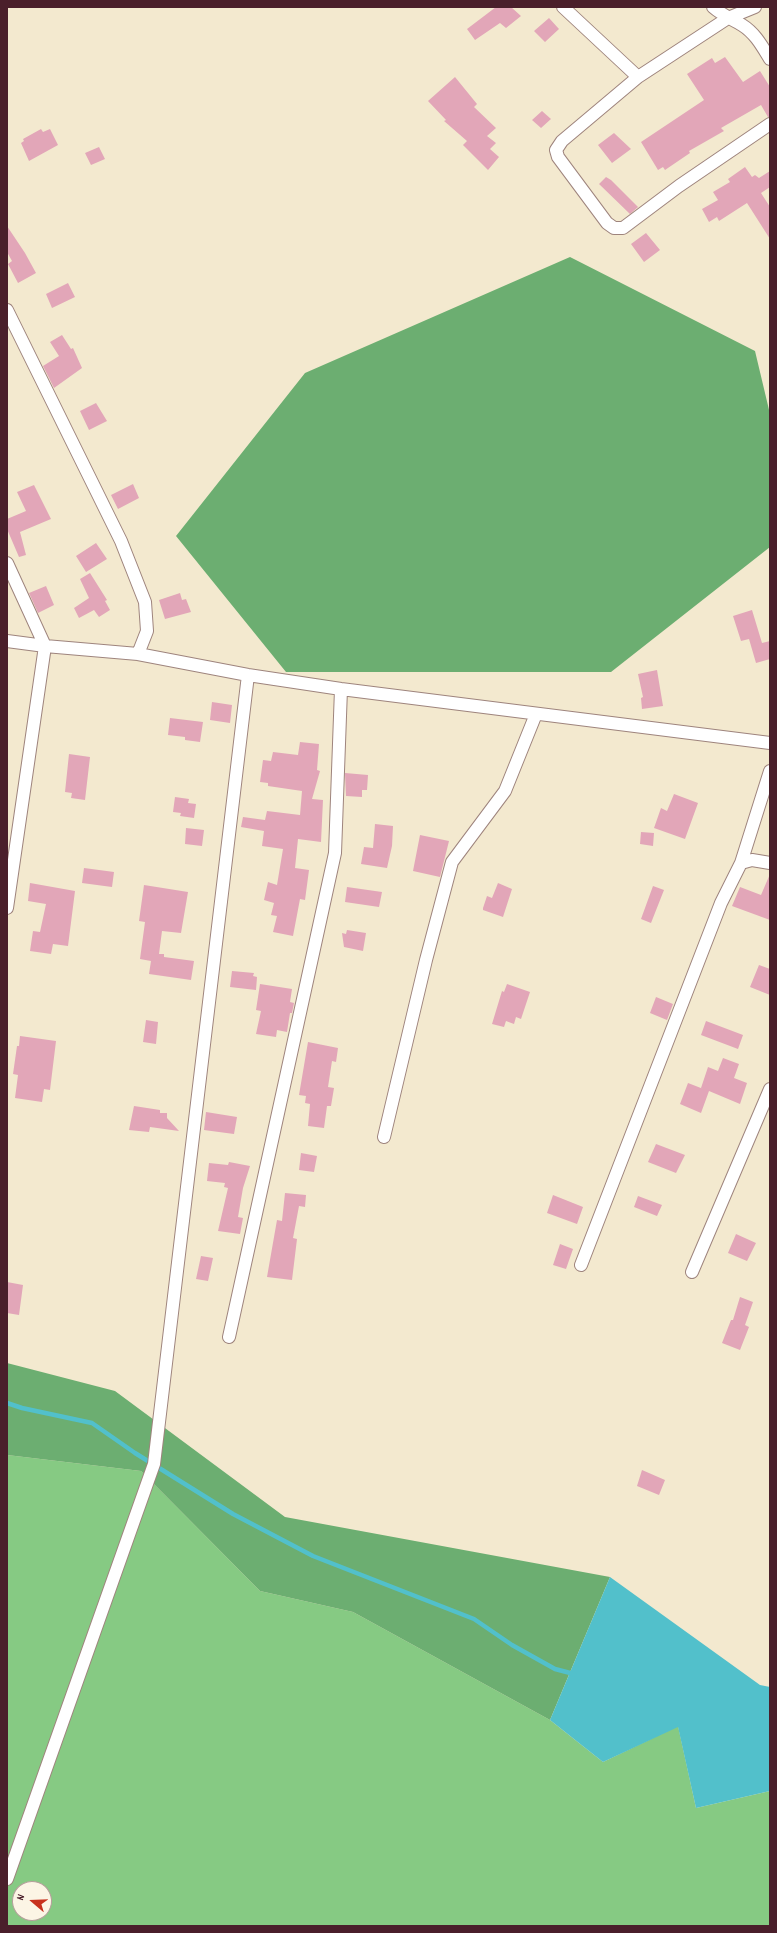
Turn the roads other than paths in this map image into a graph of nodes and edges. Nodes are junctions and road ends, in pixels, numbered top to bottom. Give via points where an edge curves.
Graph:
1 (563, 7) edge
2 (713, 7) edge
3 (755, 7) edge
4 (728, 18) junction
5 (770, 59) edge
6 (638, 77) junction
7 (770, 124) edge
8 (7, 310) edge
9 (7, 563) edge
10 (7, 641) edge
11 (45, 646) junction
12 (138, 654) junction
13 (248, 675) junction
14 (341, 689) junction
15 (536, 714) junction
16 (770, 743) edge
17 (770, 771) edge
18 (741, 863) junction
19 (770, 863) edge
20 (7, 908) edge
21 (770, 1089) edge
22 (384, 1137) dead end
23 (581, 1265) dead end
24 (692, 1272) dead end
25 (229, 1337) dead end
26 (7, 1879) edge

1 - 6 street
2 - 4 street
3 - 4 street
4 - 5 street via 756,36
4 - 6 street
6 - 7 street via 562,141 556,150 558,157 614,228 623,228
8 - 12 street via 121,541 145,602 147,631
9 - 11 street
10 - 11 street
11 - 12 street
11 - 20 street
12 - 13 street
13 - 14 street
13 - 26 street via 154,1464
14 - 15 street
14 - 25 street via 335,853
15 - 16 street
15 - 22 street via 505,791 452,862
17 - 18 street
18 - 19 street via 752,860
18 - 23 street via 721,903
21 - 24 street

